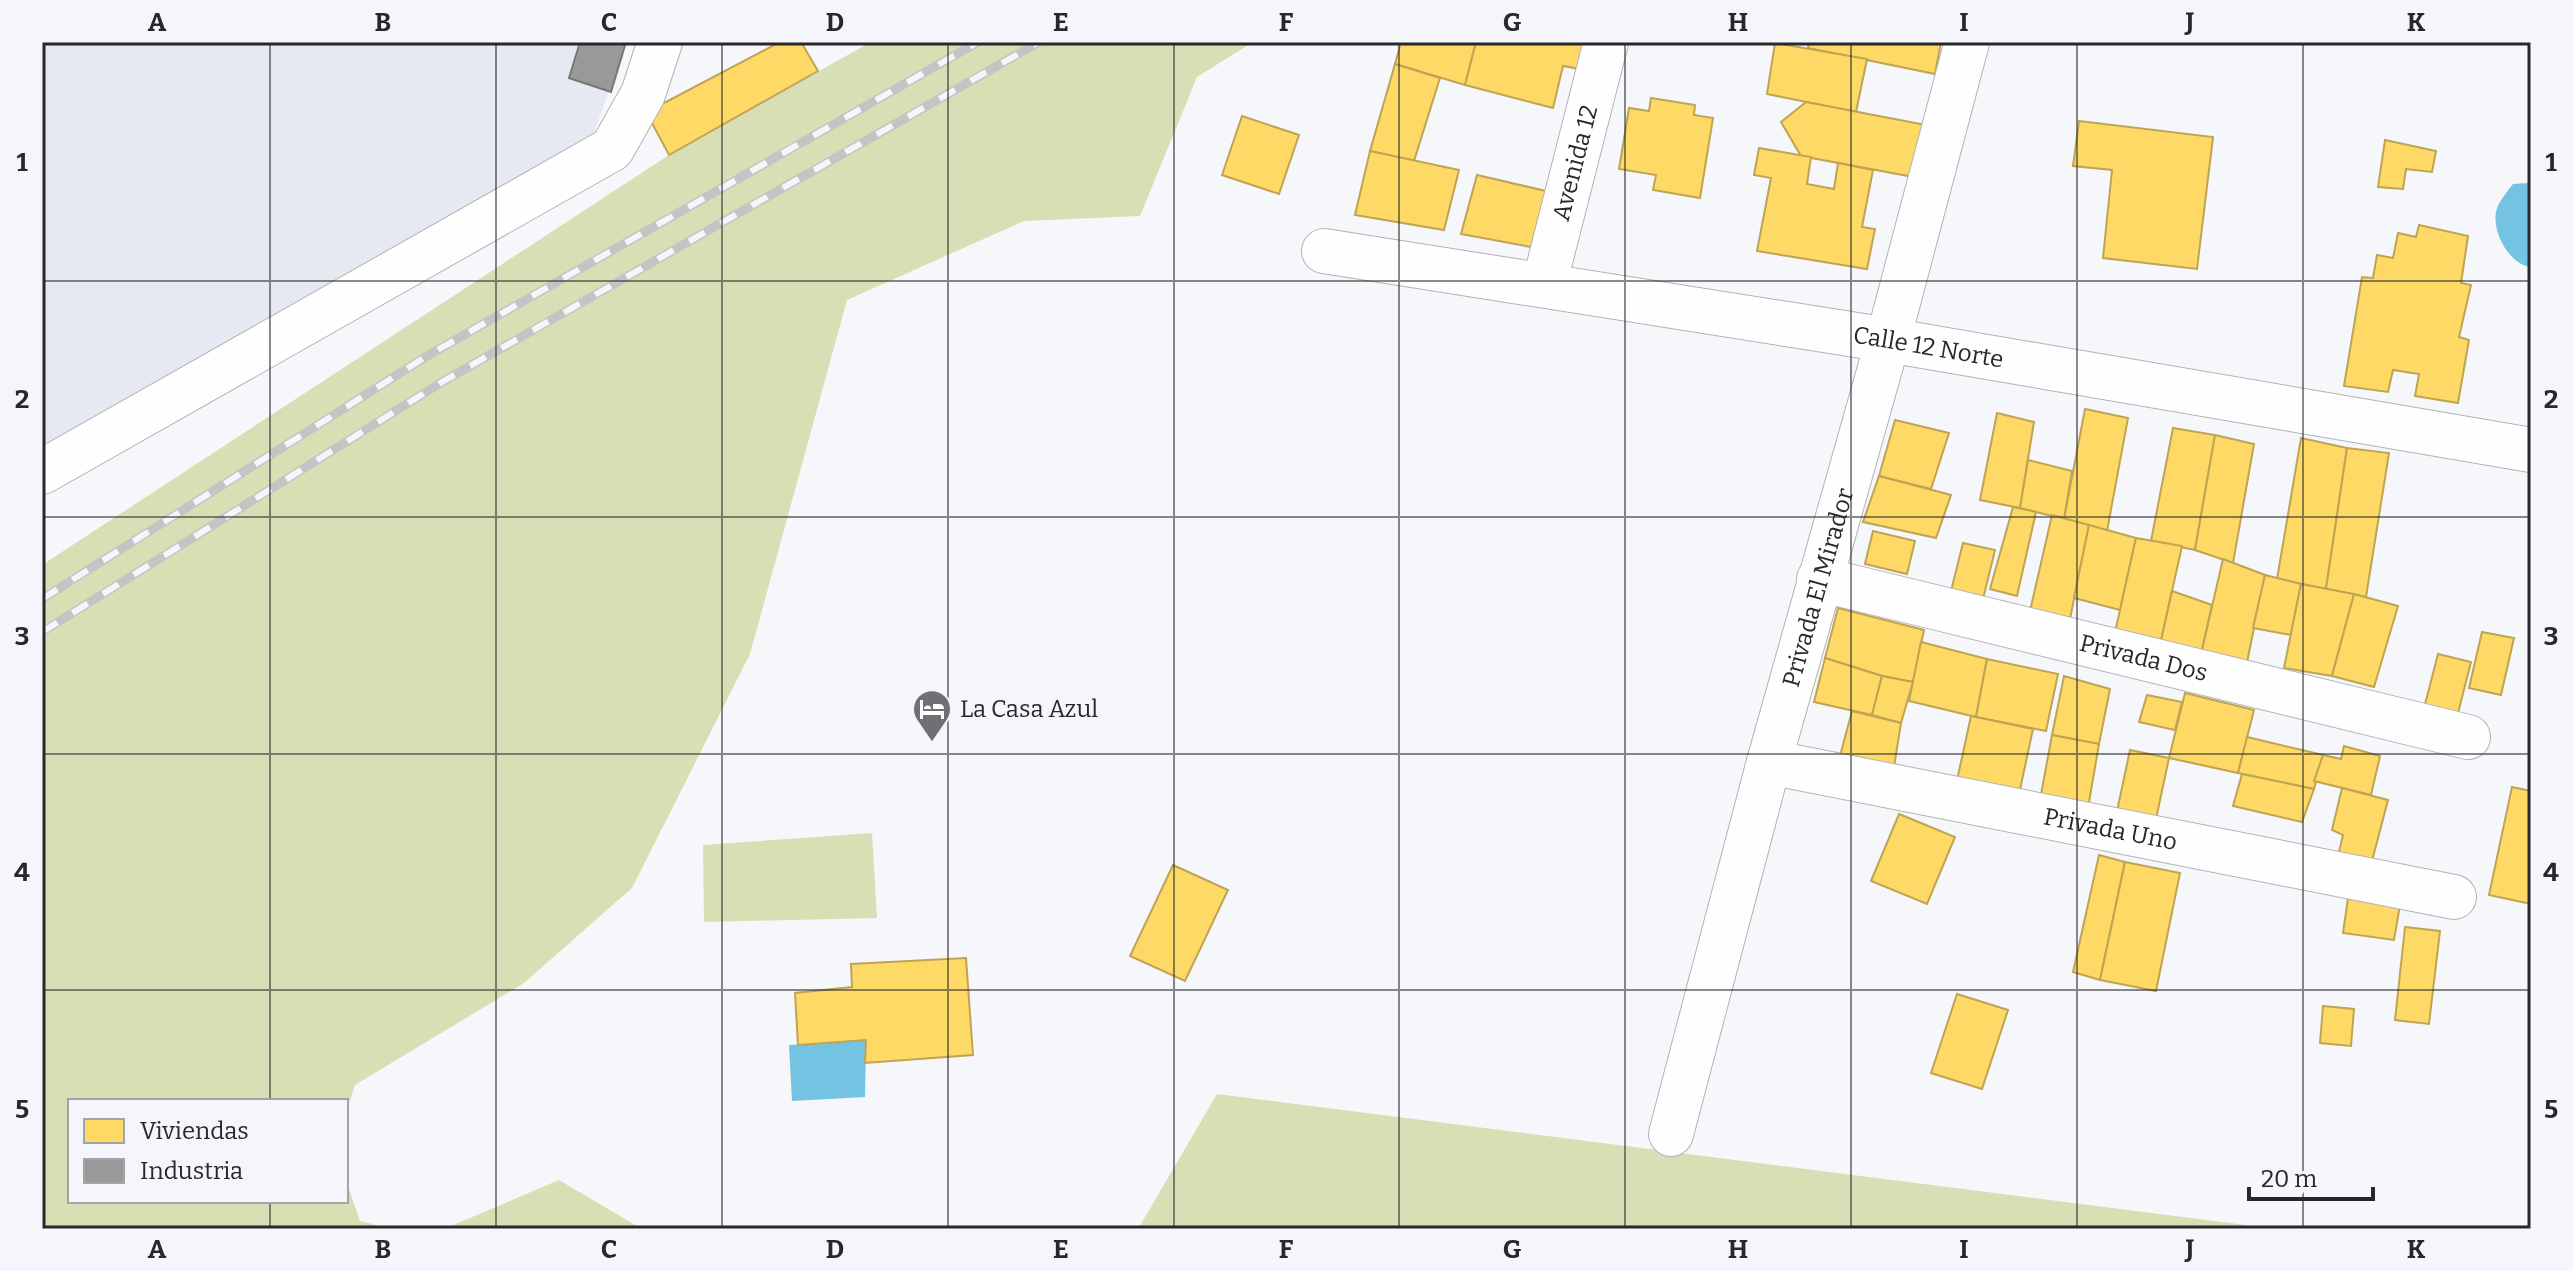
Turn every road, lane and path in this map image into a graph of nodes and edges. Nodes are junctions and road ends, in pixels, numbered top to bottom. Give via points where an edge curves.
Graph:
1 (660, 42) edge
2 (1606, 42) edge
3 (1967, 42) edge
4 (1324, 251) dead end
5 (1544, 285) junction
6 (1888, 340) junction
7 (2531, 450) edge
8 (42, 472) edge
9 (1819, 579) junction
10 (2468, 737) dead end
11 (1769, 762) junction
12 (2454, 897) dead end
13 (1671, 1134) dead end

1 - 8 street via 643,94 612,149
2 - 5 street, Avenida 12
3 - 6 street, Privada El Mirador
4 - 5 street, Calle 12 Norte
5 - 6 street, Calle 12 Norte
6 - 7 street, Calle 12 Norte
6 - 9 street, Privada El Mirador
9 - 10 street, Privada Dos
9 - 11 street, Privada El Mirador
11 - 12 street, Privada Uno
11 - 13 street, Privada El Mirador

